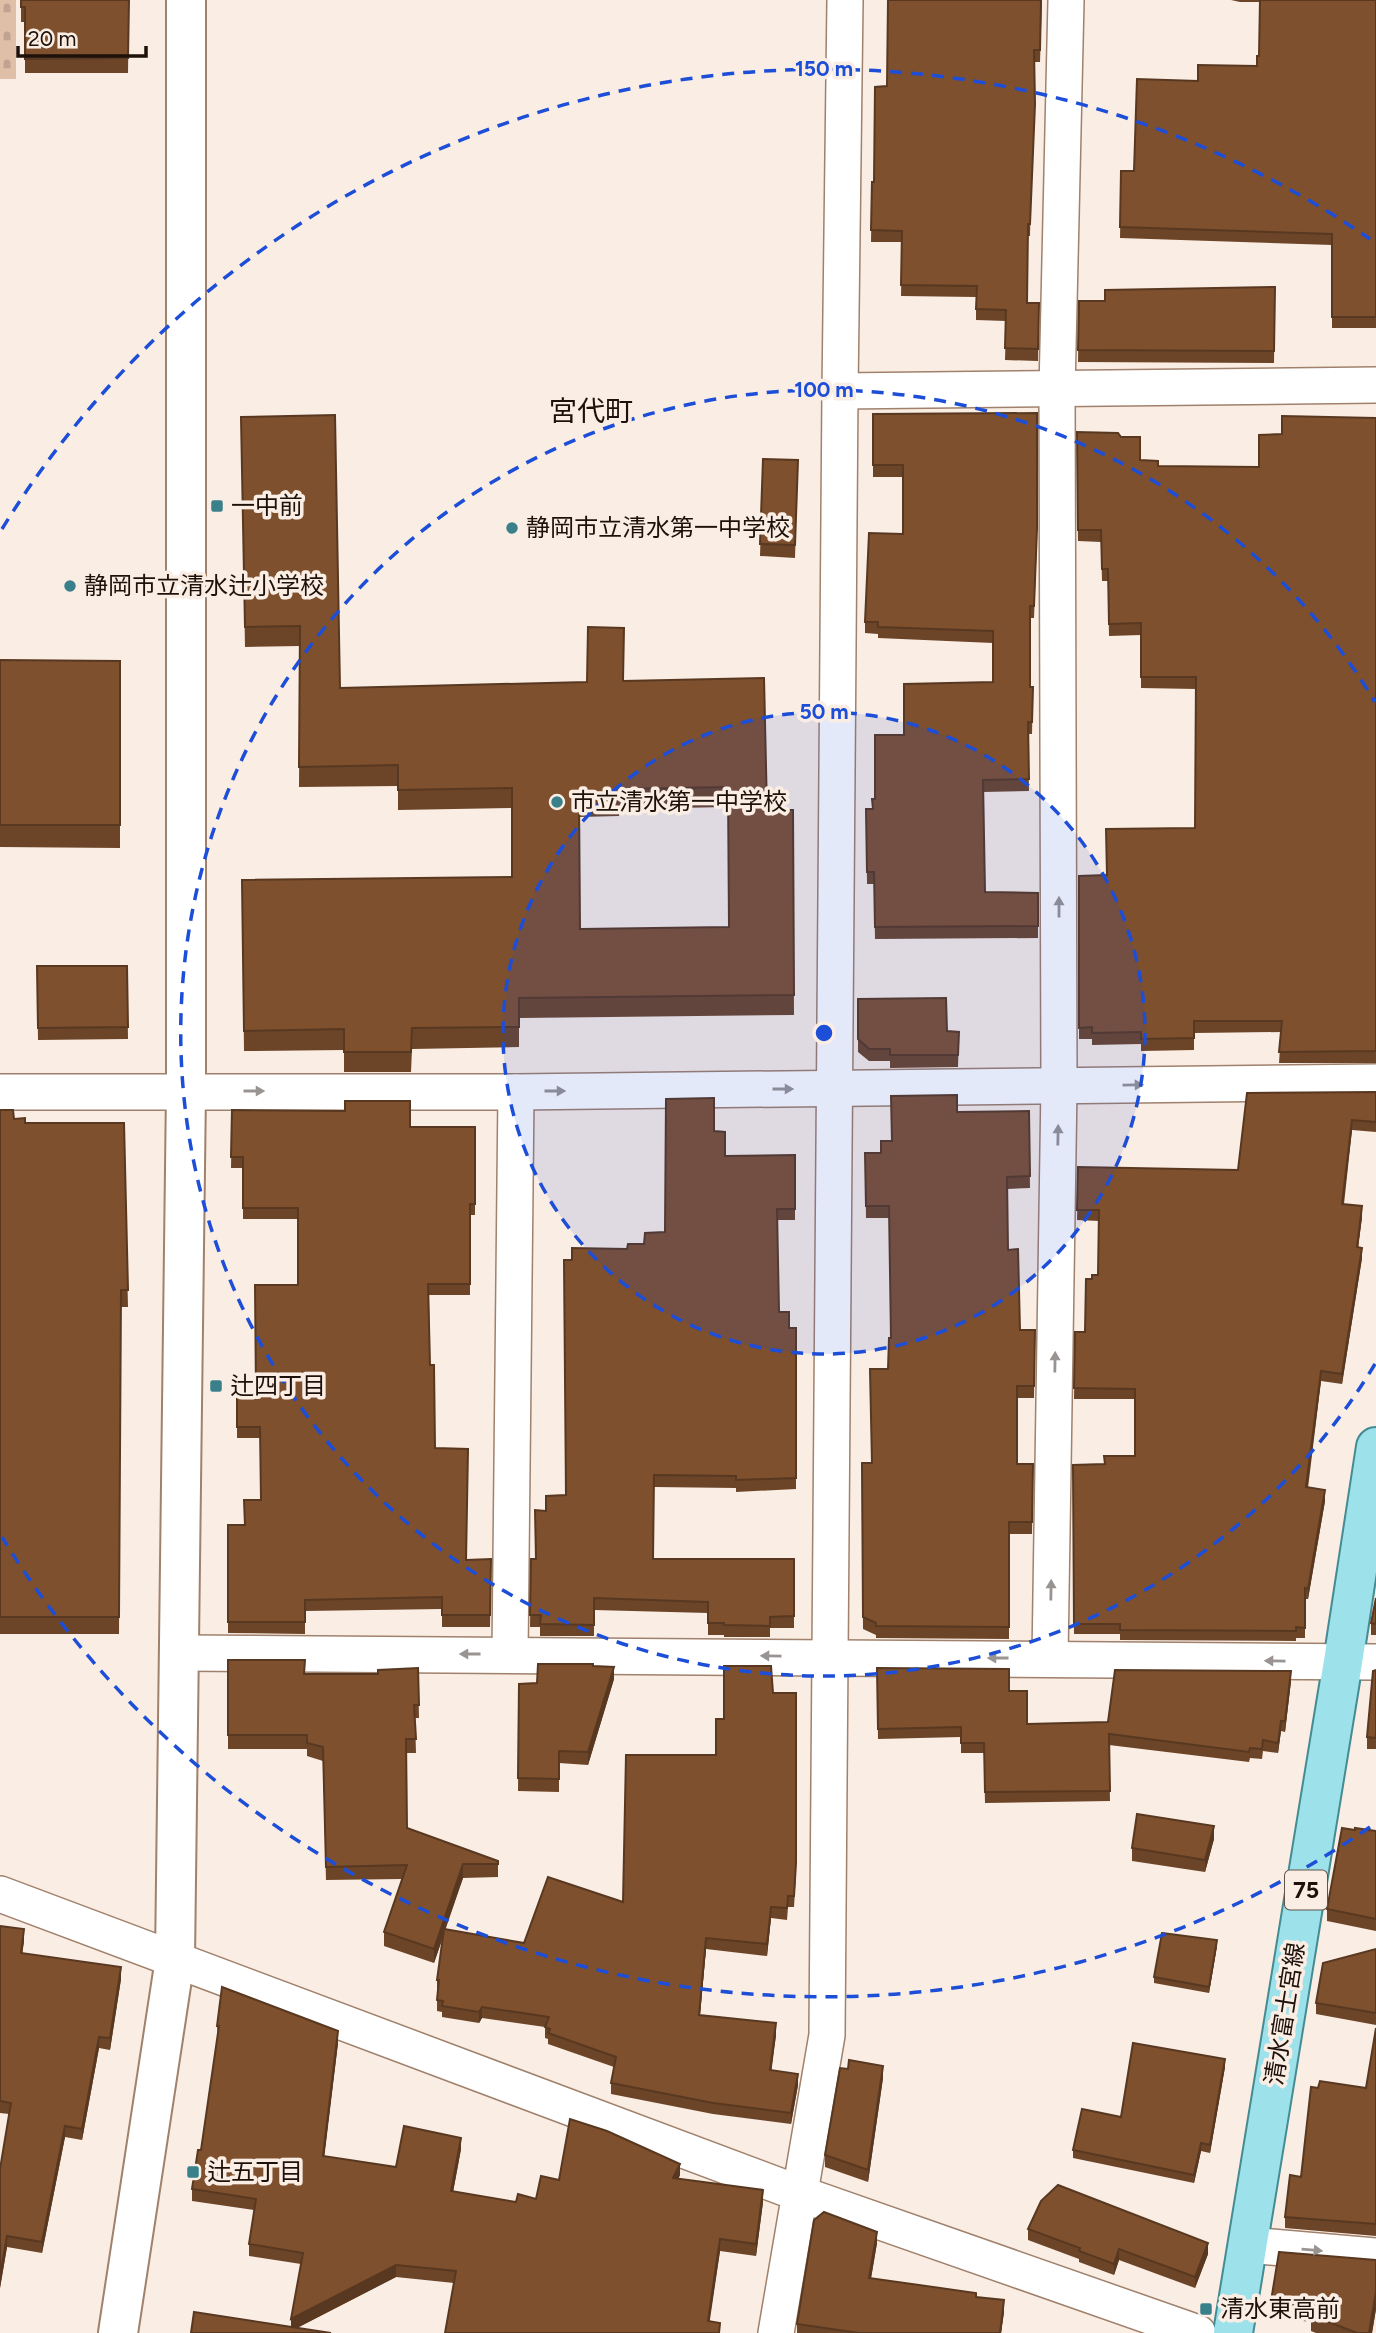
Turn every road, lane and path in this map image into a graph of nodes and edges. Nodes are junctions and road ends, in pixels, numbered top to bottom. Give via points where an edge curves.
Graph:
1 (187, 0) edge
2 (845, 0) edge
3 (1066, 0) edge
4 (1376, 385) edge
5 (1058, 390) junction
6 (840, 391) junction
7 (1376, 1082) edge
8 (1059, 1086) junction
9 (834, 1089) junction
10 (186, 1090) junction
11 (0, 1092) edge
12 (516, 1092) junction
13 (1376, 1447) edge
14 (179, 1653) junction
15 (510, 1654) junction
16 (831, 1657) junction
17 (1050, 1658) junction
18 (1360, 1662) edge
19 (0, 1894) edge
20 (175, 1959) junction
21 (799, 2193) junction
22 (1248, 2245) junction
23 (1376, 2256) edge
24 (118, 2333) edge
25 (776, 2333) edge
26 (1198, 2333) edge
27 (1233, 2333) edge

1 - 10 street
2 - 6 street
3 - 5 street
4 - 5 street
5 - 6 street
8 -> 5 street
6 - 9 street
8 -> 7 street
8 - 9 street
17 -> 8 street
12 -> 9 street
9 - 16 street
10 - 11 street
10 -> 12 street
10 - 14 street
12 - 15 street
13 - 18 main road, 清水富士宮線 / 75
15 -> 14 street
14 - 20 street
16 -> 15 street
17 -> 16 street
16 - 21 street via 827,2035
18 -> 17 street
18 - 22 main road, 清水富士宮線 / 75
19 - 20 street
20 - 21 street
20 - 24 street
21 - 25 street
21 - 26 street
22 -> 23 street
22 - 27 main road, 清水富士宮線 / 75

